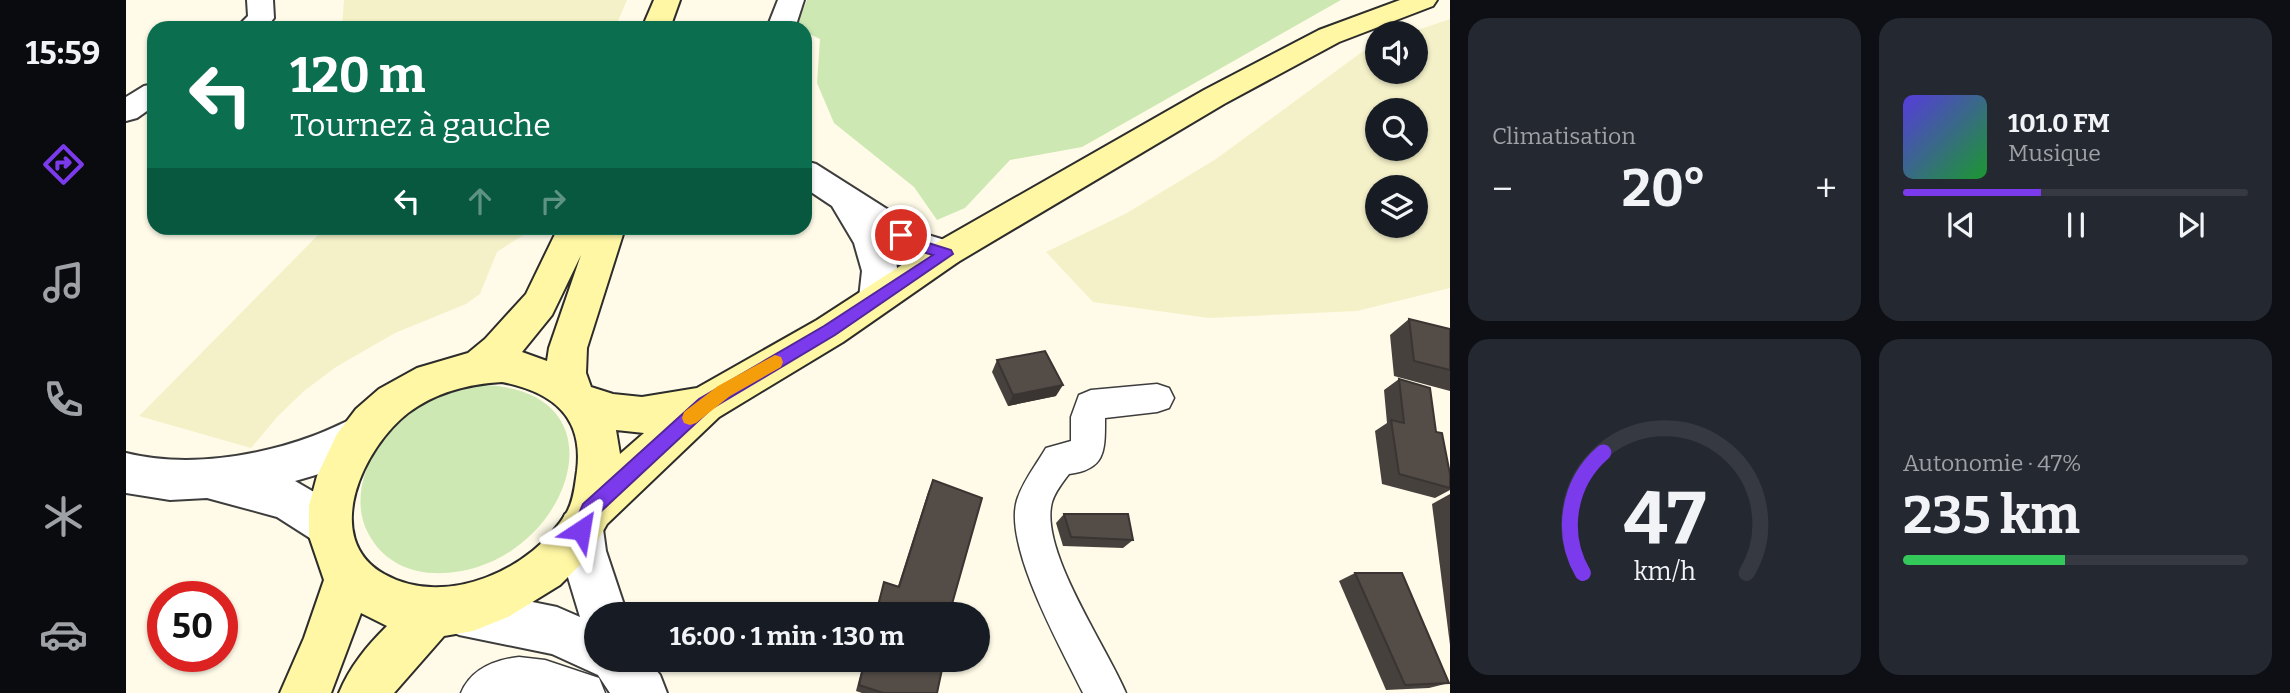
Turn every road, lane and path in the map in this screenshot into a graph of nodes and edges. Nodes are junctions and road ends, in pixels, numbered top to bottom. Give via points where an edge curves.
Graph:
1 (260, 0) edge
2 (667, 0) edge
3 (688, 0) edge
4 (791, 0) edge
5 (1424, 0) edge
6 (258, 21) edge
7 (659, 21) edge
8 (680, 21) edge
9 (783, 21) edge
10 (147, 98) edge
11 (126, 111) edge
12 (812, 177) edge
13 (841, 197) junction
14 (572, 235) edge
15 (606, 235) edge
16 (946, 254) junction
17 (877, 298) junction
18 (480, 366) junction
19 (1157, 398) dead end
20 (578, 399) junction
21 (705, 404) junction
22 (363, 433) junction
23 (126, 473) edge
24 (208, 479) junction
25 (586, 520) junction
26 (330, 525) junction
27 (350, 573) junction
28 (599, 602) edge
29 (447, 611) junction
30 (584, 644) edge
31 (625, 672) edge
32 (305, 693) edge
33 (364, 693) edge
34 (482, 693) edge
35 (584, 693) edge
36 (642, 693) edge
37 (1105, 693) edge

1 - 6 street
2 - 7 main road
3 - 8 main road
4 - 9 street
5 - 16 main road via 1329,36 1214,97
10 - 11 street
12 - 13 street
13 - 16 street via 918,245
13 - 17 street via 873,245 882,273
14 - 18 main road via 534,315
15 - 20 main road via 568,348 566,373
16 - 17 main road
17 - 21 main road
18 - 20 main road via 502,365 543,374
18 - 22 main road via 411,389
19 - 37 street via 1091,404 1088,447 1080,456 1058,459 1034,503 1035,537 1052,587
20 - 21 main road via 610,413 638,415 662,415
20 - 25 main road via 595,430 599,450 599,472
21 - 25 main road
22 - 24 street via 303,459
22 - 26 main road via 345,455 336,478
23 - 24 street via 174,482
24 - 26 street via 287,499
25 - 28 street via 583,551
25 - 29 main road via 553,561 531,579 506,594
26 - 27 main road via 334,547
27 - 29 main road via 358,584 390,603
27 - 32 main road
29 - 30 street via 557,631
29 - 33 main road via 385,663
31 - 36 street
34 - 35 street via 491,685 531,676

